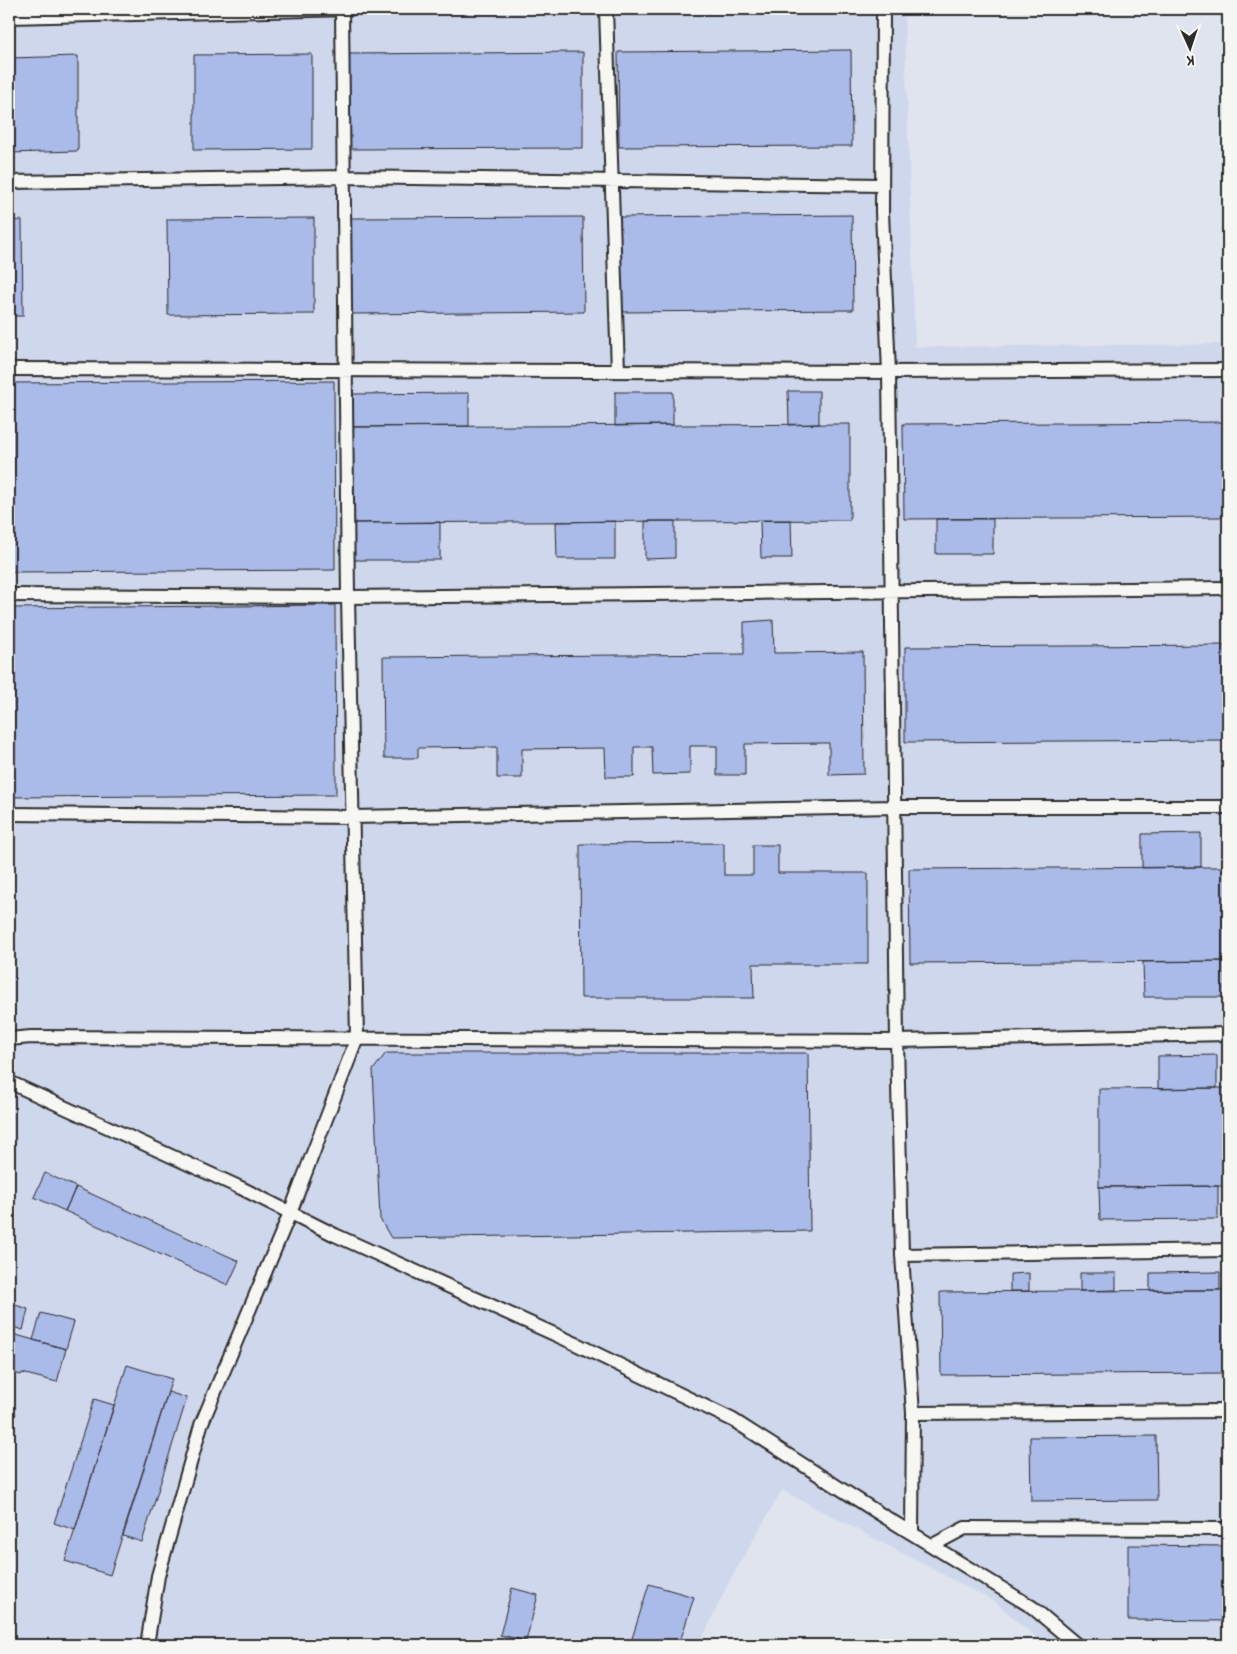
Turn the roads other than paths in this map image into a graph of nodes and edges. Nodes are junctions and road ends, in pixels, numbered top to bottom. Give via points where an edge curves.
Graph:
1 (342, 9) edge
2 (350, 9) edge
3 (606, 9) edge
4 (883, 9) edge
5 (9, 17) edge
6 (344, 177) junction
7 (610, 181) junction
8 (9, 182) edge
9 (882, 184) junction
10 (9, 369) edge
11 (346, 369) junction
12 (1228, 370) edge
13 (618, 371) junction
14 (889, 372) junction
15 (1228, 588) edge
16 (892, 591) junction
17 (9, 595) edge
18 (348, 598) junction
19 (1228, 806) edge
20 (894, 807) junction
21 (9, 814) edge
22 (352, 817) junction
23 (1228, 1034) edge
24 (357, 1038) junction
25 (9, 1039) edge
26 (897, 1041) junction
27 (9, 1082) edge
28 (290, 1212) junction
29 (1228, 1250) edge
30 (902, 1255) junction
31 (1228, 1411) edge
32 (913, 1413) junction
33 (1228, 1529) edge
34 (912, 1533) junction
35 (933, 1545) junction
36 (147, 1645) edge
37 (1077, 1645) edge

1 - 2 street
1 - 5 street
1 - 6 street
3 - 7 street
4 - 9 street
6 - 7 street
6 - 8 street
6 - 11 street
7 - 9 street
7 - 13 street
9 - 14 street
10 - 11 street
11 - 13 street
11 - 18 street
12 - 14 street
13 - 14 street
14 - 16 street
15 - 16 street
16 - 18 street
16 - 20 street
17 - 18 street
18 - 22 street
19 - 20 street
20 - 22 street
20 - 26 street
21 - 22 street
22 - 24 street
23 - 26 street
24 - 25 street
24 - 26 street
24 - 28 street
26 - 30 street
27 - 28 street
28 - 34 street via 732,1420
28 - 36 street via 201,1425 158,1576
29 - 30 street
30 - 32 street
31 - 32 street
32 - 34 street
33 - 35 street via 965,1528
34 - 35 street
35 - 37 street via 1032,1607

